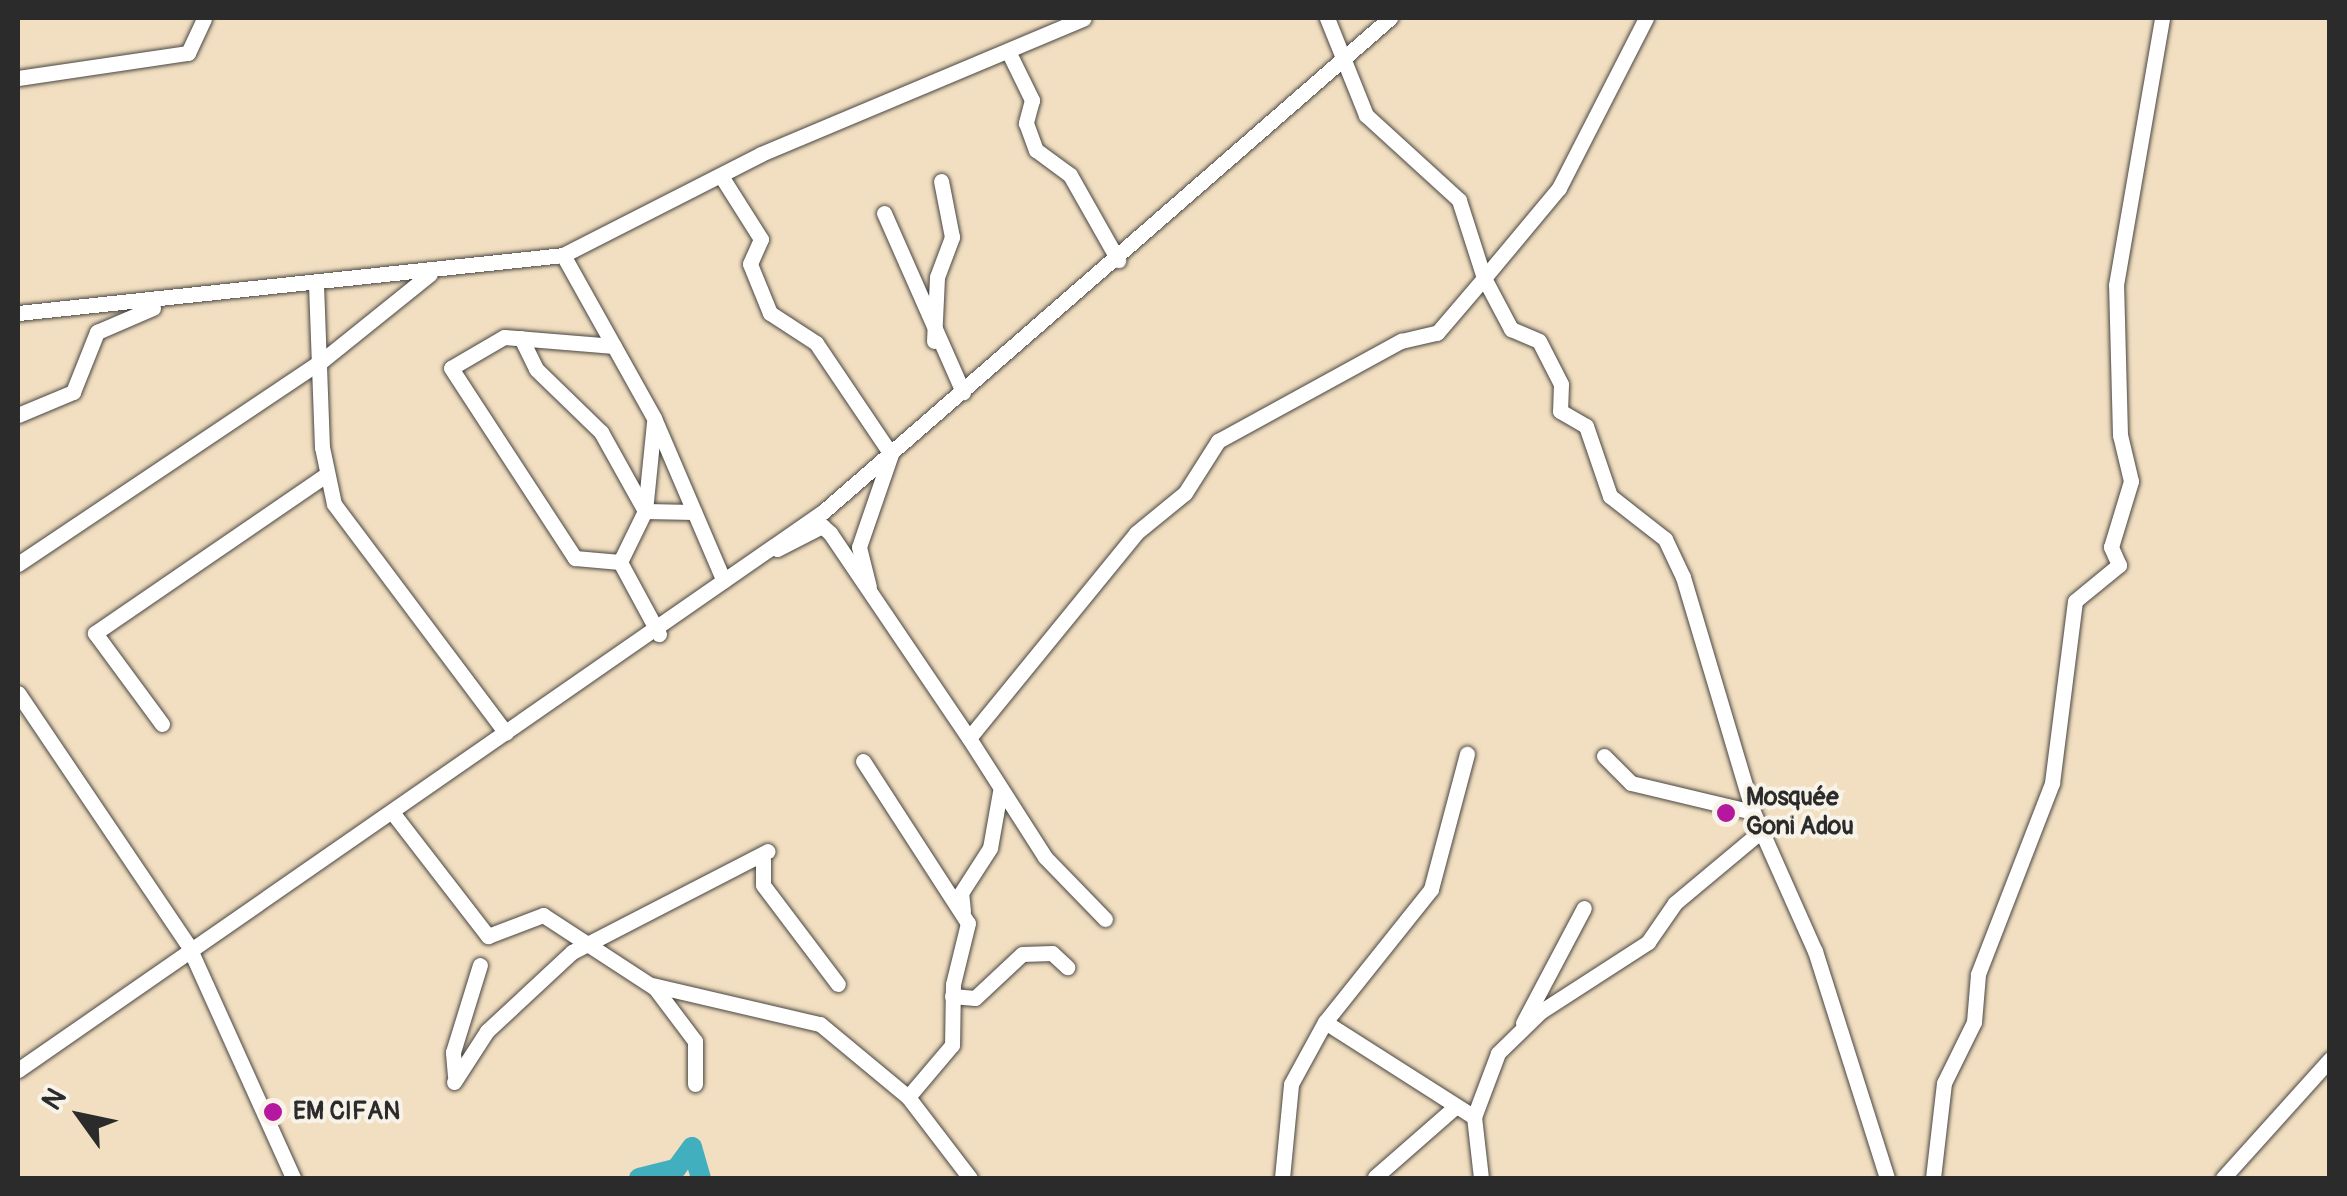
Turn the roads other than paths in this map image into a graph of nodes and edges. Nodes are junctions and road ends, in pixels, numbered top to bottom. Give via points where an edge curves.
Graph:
1 (204, 18) edge
2 (1084, 18) edge
3 (1327, 18) edge
4 (1390, 18) edge
5 (1646, 18) edge
6 (2162, 18) edge
7 (1008, 52) junction
8 (1348, 56) junction
9 (18, 78) edge
10 (722, 179) junction
11 (941, 182) dead end
12 (884, 213) dead end
13 (563, 255) junction
14 (1118, 260) junction
15 (430, 274) junction
16 (1484, 278) junction
17 (316, 284) junction
18 (165, 303) junction
19 (18, 313) edge
20 (521, 338) junction
21 (934, 341) junction
22 (614, 346) junction
23 (323, 360) junction
24 (963, 392) junction
25 (18, 415) edge
26 (654, 418) junction
27 (890, 454) junction
28 (328, 474) junction
29 (645, 511) junction
30 (694, 512) junction
31 (764, 553) junction
32 (620, 562) junction
33 (18, 564) edge
34 (724, 581) junction
35 (869, 587) junction
36 (658, 632) junction
37 (18, 693) edge
38 (162, 724) dead end
39 (506, 734) junction
40 (970, 738) junction
41 (1467, 754) dead end
42 (1604, 756) dead end
43 (863, 761) dead end
44 (1000, 792) junction
45 (392, 812) junction
46 (1752, 812) junction
47 (1760, 832) junction
48 (1584, 908) dead end
49 (964, 911) junction
50 (1106, 919) dead end
51 (590, 940) junction
52 (188, 945) junction
53 (480, 965) dead end
54 (1067, 967) dead end
55 (838, 984) dead end
56 (652, 986) junction
57 (952, 996) junction
58 (1325, 1022) junction
59 (1516, 1035) junction
60 (2330, 1059) edge
61 (18, 1070) edge
62 (695, 1084) dead end
63 (908, 1097) junction
64 (1456, 1106) junction
65 (1474, 1117) junction
66 (1375, 1176) edge
67 (293, 1178) edge
68 (970, 1178) edge
69 (1282, 1178) edge
70 (1481, 1178) edge
71 (1886, 1178) edge
72 (1933, 1178) edge
73 (2226, 1178) edge

1 - 9 street via 188,52
2 - 7 street
3 - 8 street
4 - 8 street
5 - 16 street via 1560,188
6 - 72 street via 2116,285 2120,435 2130,481 2111,547 2119,566 2075,601 2052,784 1978,974 1974,1022 1944,1083
7 - 10 street via 760,154
7 - 14 street via 1032,100 1026,124 1036,150 1070,175
8 - 14 street
8 - 16 street via 1366,115 1459,200
10 - 13 street
10 - 27 street via 761,239 750,264 770,313 816,343
11 - 21 street via 952,237 937,277
12 - 21 street
13 - 15 street
13 - 22 street
14 - 24 street
15 - 17 street
15 - 23 street
16 - 40 street via 1438,333 1400,341 1218,441 1185,493 1136,533
16 - 46 street via 1511,329 1539,341 1561,384 1560,411 1586,426 1618,507 1672,554 1699,654 1746,766
17 - 18 street
17 - 23 street
18 - 19 street
18 - 25 street via 96,332 73,392
20 - 22 street
20 - 29 street via 536,370 601,432
20 - 32 street via 504,337 451,368 575,558
21 - 24 street
22 - 26 street
23 - 28 street
23 - 33 street
24 - 27 street
26 - 29 street
26 - 30 street
27 - 31 street
27 - 35 street via 859,547
28 - 38 street via 95,632
28 - 39 street via 334,504 380,574
29 - 30 street
29 - 32 street
30 - 34 street
31 - 34 street
31 - 35 street via 822,526
32 - 36 street
34 - 36 street
35 - 40 street
36 - 39 street
37 - 52 street
39 - 45 street
40 - 44 street
41 - 58 street via 1431,889
42 - 46 street via 1631,783
43 - 49 street
44 - 49 street via 990,848 961,893
44 - 50 street
45 - 51 street via 488,936 538,914
45 - 52 street
46 - 47 street
47 - 59 street via 1675,902 1648,942
47 - 71 street via 1815,951
48 - 59 street
49 - 57 street
51 - 53 street via 487,1032 455,1079 452,1052
51 - 55 street via 766,855 763,885
51 - 56 street
52 - 61 street
52 - 67 street
54 - 57 street via 1052,953 1022,954 976,998
56 - 62 street via 695,1041
56 - 63 street via 820,1024
57 - 63 street via 952,1045
58 - 64 street
58 - 69 street via 1291,1084
59 - 65 street via 1498,1053
60 - 73 street
63 - 68 street
64 - 65 street
64 - 66 street
65 - 70 street

